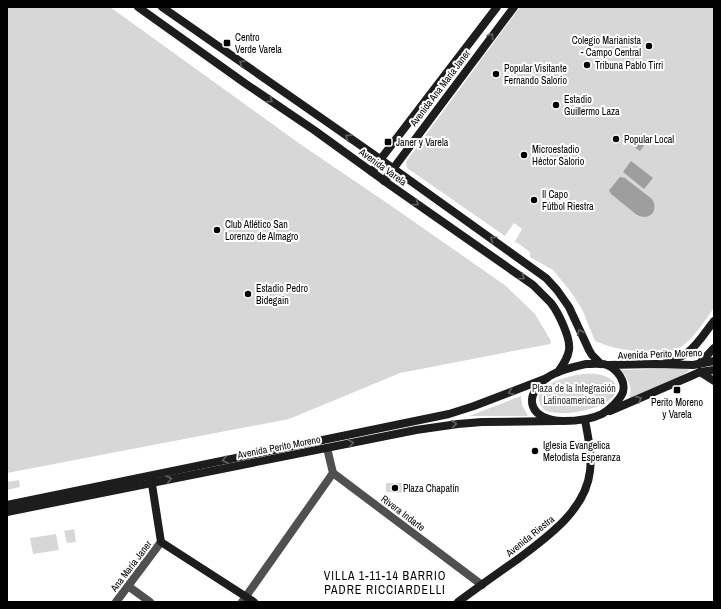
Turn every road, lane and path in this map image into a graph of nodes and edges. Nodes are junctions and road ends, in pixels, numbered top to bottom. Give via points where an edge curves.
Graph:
1 (138, 7) edge
2 (162, 7) edge
3 (497, 7) edge
4 (514, 7) edge
5 (148, 10) edge
6 (255, 72) junction
7 (246, 84) junction
8 (380, 160) junction
9 (392, 168) junction
10 (372, 172) junction
11 (384, 181) junction
12 (714, 321) edge
13 (714, 348) edge
14 (714, 352) edge
15 (714, 361) edge
16 (656, 364) junction
17 (604, 365) junction
18 (699, 368) junction
19 (714, 370) edge
20 (558, 372) junction
21 (547, 378) junction
22 (714, 381) edge
23 (603, 413) junction
24 (585, 420) junction
25 (558, 421) junction
26 (327, 448) junction
27 (333, 472) junction
28 (152, 479) junction
29 (7, 505) edge
30 (7, 512) edge
31 (161, 542) junction
32 (482, 585) junction
33 (128, 586) junction
34 (244, 599) edge
35 (116, 602) edge
36 (150, 602) edge
37 (254, 602) edge
38 (458, 602) edge

1 - 5 main road, Avenida Varela
6 -> 2 main road, Avenida Varela
3 - 8 main road, Avenida Ana María Janer
9 -> 4 main road, Avenida Ana María Janer
5 - 7 main road, Avenida Varela
6 - 7 main road
8 -> 6 main road, Avenida Varela
7 -> 10 main road, Avenida Varela
8 - 9 main road, Avenida Varela
8 - 10 main road, Avenida Ana María Janer
9 - 11 main road, Avenida Ana María Janer
17 -> 9 main road, Avenida Varela via 592,355 569,307 546,278
10 - 11 main road, Avenida Varela
11 -> 20 main road, Avenida Varela via 533,285 552,305 563,325 570,348
12 - 16 main road via 687,353
13 - 14 main road
13 - 18 main road
15 - 18 main road, Avenida Perito Moreno
16 - 17 main road, Avenida Perito Moreno
16 - 18 main road, Avenida Perito Moreno
17 - 20 main road via 586,364
17 - 23 main road via 615,370 622,379 624,388 617,401
18 - 19 main road, Avenida Perito Moreno
18 - 22 main road
23 -> 18 main road, Avenida Perito Moreno
20 - 21 main road
21 - 25 main road via 534,391 533,407 544,417
21 -> 28 main road, Avenida Perito Moreno via 450,414
23 - 24 main road
24 - 25 main road
24 - 32 main road, Avenida Riestra via 590,445 590,472 586,488 574,509 537,545
26 -> 25 main road, Avenida Perito Moreno via 458,424
26 - 27 street
28 -> 26 main road, Avenida Perito Moreno
27 - 32 street, Rivera Indarte
27 - 34 street
28 - 29 main road, Avenida Perito Moreno
28 - 30 main road, Avenida Perito Moreno
28 - 31 main road
31 - 33 street, Ana María Janer
31 - 34 main road
32 - 38 main road, Avenida Riestra
33 - 35 street, Ana María Janer
33 - 36 street
34 - 37 main road

